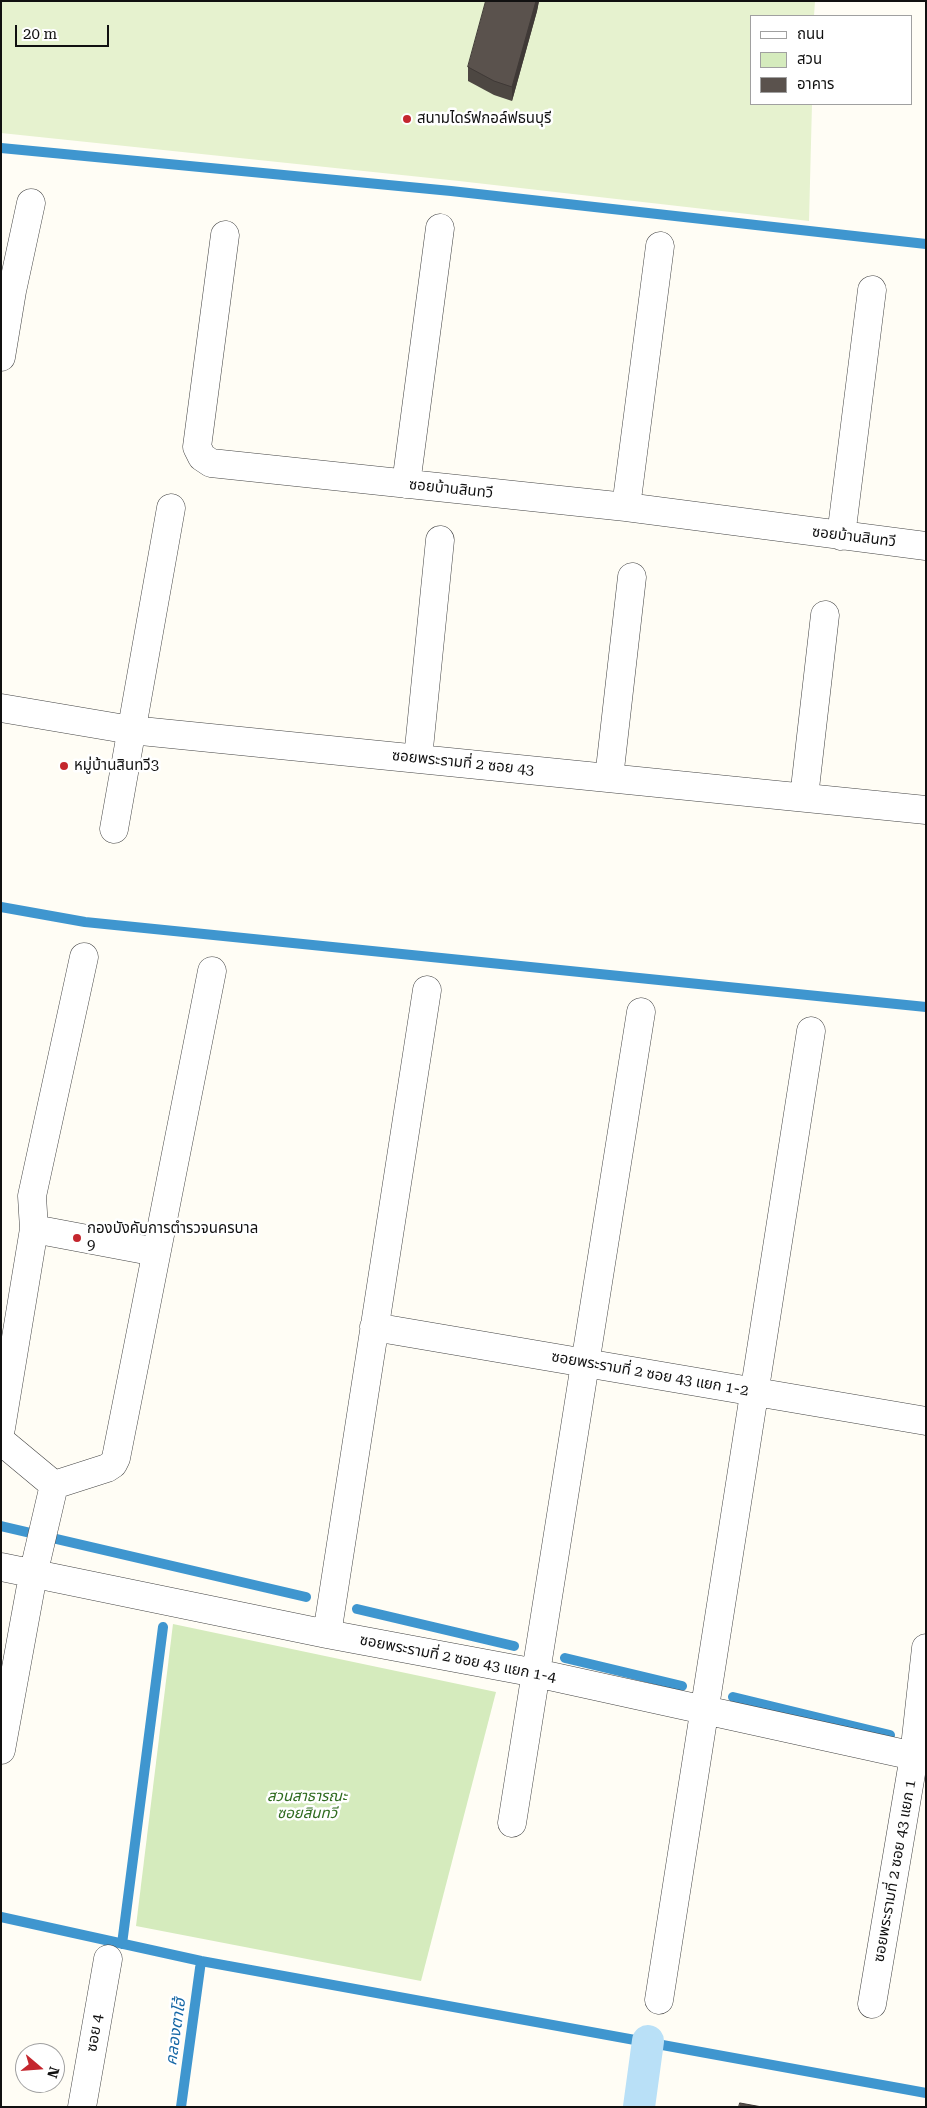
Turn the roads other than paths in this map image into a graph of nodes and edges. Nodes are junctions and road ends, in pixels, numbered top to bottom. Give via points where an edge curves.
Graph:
1 (31, 203) dead end
2 (440, 228) dead end
3 (225, 235) dead end
4 (660, 246) dead end
5 (6, 290) edge
6 (872, 290) dead end
7 (1, 357) edge
8 (406, 484) junction
9 (626, 507) junction
10 (171, 508) dead end
11 (841, 536) junction
12 (440, 540) dead end
13 (926, 546) edge
14 (632, 577) dead end
15 (825, 615) dead end
16 (1, 708) edge
17 (132, 730) junction
18 (418, 758) junction
19 (609, 778) junction
20 (804, 798) junction
21 (926, 810) edge
22 (114, 829) dead end
23 (84, 957) dead end
24 (212, 971) dead end
25 (427, 990) dead end
26 (641, 1012) dead end
27 (811, 1031) dead end
28 (34, 1229) junction
29 (156, 1252) junction
30 (374, 1327) junction
31 (585, 1362) junction
32 (755, 1392) junction
33 (926, 1421) edge
34 (1, 1428) edge
35 (1, 1441) edge
36 (54, 1485) junction
37 (1, 1567) edge
38 (33, 1575) junction
39 (327, 1634) junction
40 (926, 1648) edge
41 (536, 1673) junction
42 (705, 1710) junction
43 (1, 1750) edge
44 (914, 1756) junction
45 (512, 1823) dead end
46 (108, 1959) dead end
47 (659, 2000) dead end
48 (872, 2004) dead end
49 (82, 2107) edge

1 - 5 street
2 - 8 street
3 - 8 street, ซอยบ้านสินทวี via 197,447 202,457 211,463
4 - 9 street
5 - 7 street
6 - 11 street
8 - 9 street, ซอยบ้านสินทวี
9 - 11 street, ซอยบ้านสินทวี
10 - 17 street
11 - 13 street, ซอยบ้านสินทวี
12 - 18 street
14 - 19 street
15 - 20 street
16 - 17 street, ซอยพระรามที่ 2 ซอย 43
17 - 18 street, ซอยพระรามที่ 2 ซอย 43
17 - 22 street
18 - 19 street, ซอยพระรามที่ 2 ซอย 43
19 - 20 street, ซอยพระรามที่ 2 ซอย 43
20 - 21 street, ซอยพระรามที่ 2 ซอย 43
23 - 28 street via 32,1196
24 - 29 street
25 - 30 street
26 - 31 street
27 - 32 street
28 - 29 street
28 - 34 street
29 - 36 street via 116,1458 107,1468
30 - 31 street, ซอยพระรามที่ 2 ซอย 43 แยก 1-2
30 - 39 street
31 - 32 street, ซอยพระรามที่ 2 ซอย 43 แยก 1-2
31 - 41 street
32 - 33 street, ซอยพระรามที่ 2 ซอย 43 แยก 1-2
32 - 42 street
35 - 36 street
36 - 38 street
37 - 38 street, ซอยพระรามที่ 2 ซอย 43 แยก 1-4
38 - 39 street, ซอยพระรามที่ 2 ซอย 43 แยก 1-4
38 - 43 street
39 - 41 street, ซอยพระรามที่ 2 ซอย 43 แยก 1-4
40 - 44 street, ซอยพระรามที่ 2 ซอย 43 แยก 1
41 - 42 street, ซอยพระรามที่ 2 ซอย 43 แยก 1-4
41 - 45 street
42 - 44 street, ซอยพระรามที่ 2 ซอย 43 แยก 1-4
42 - 47 street
44 - 48 street, ซอยพระรามที่ 2 ซอย 43 แยก 1
46 - 49 street, ซอย 4

